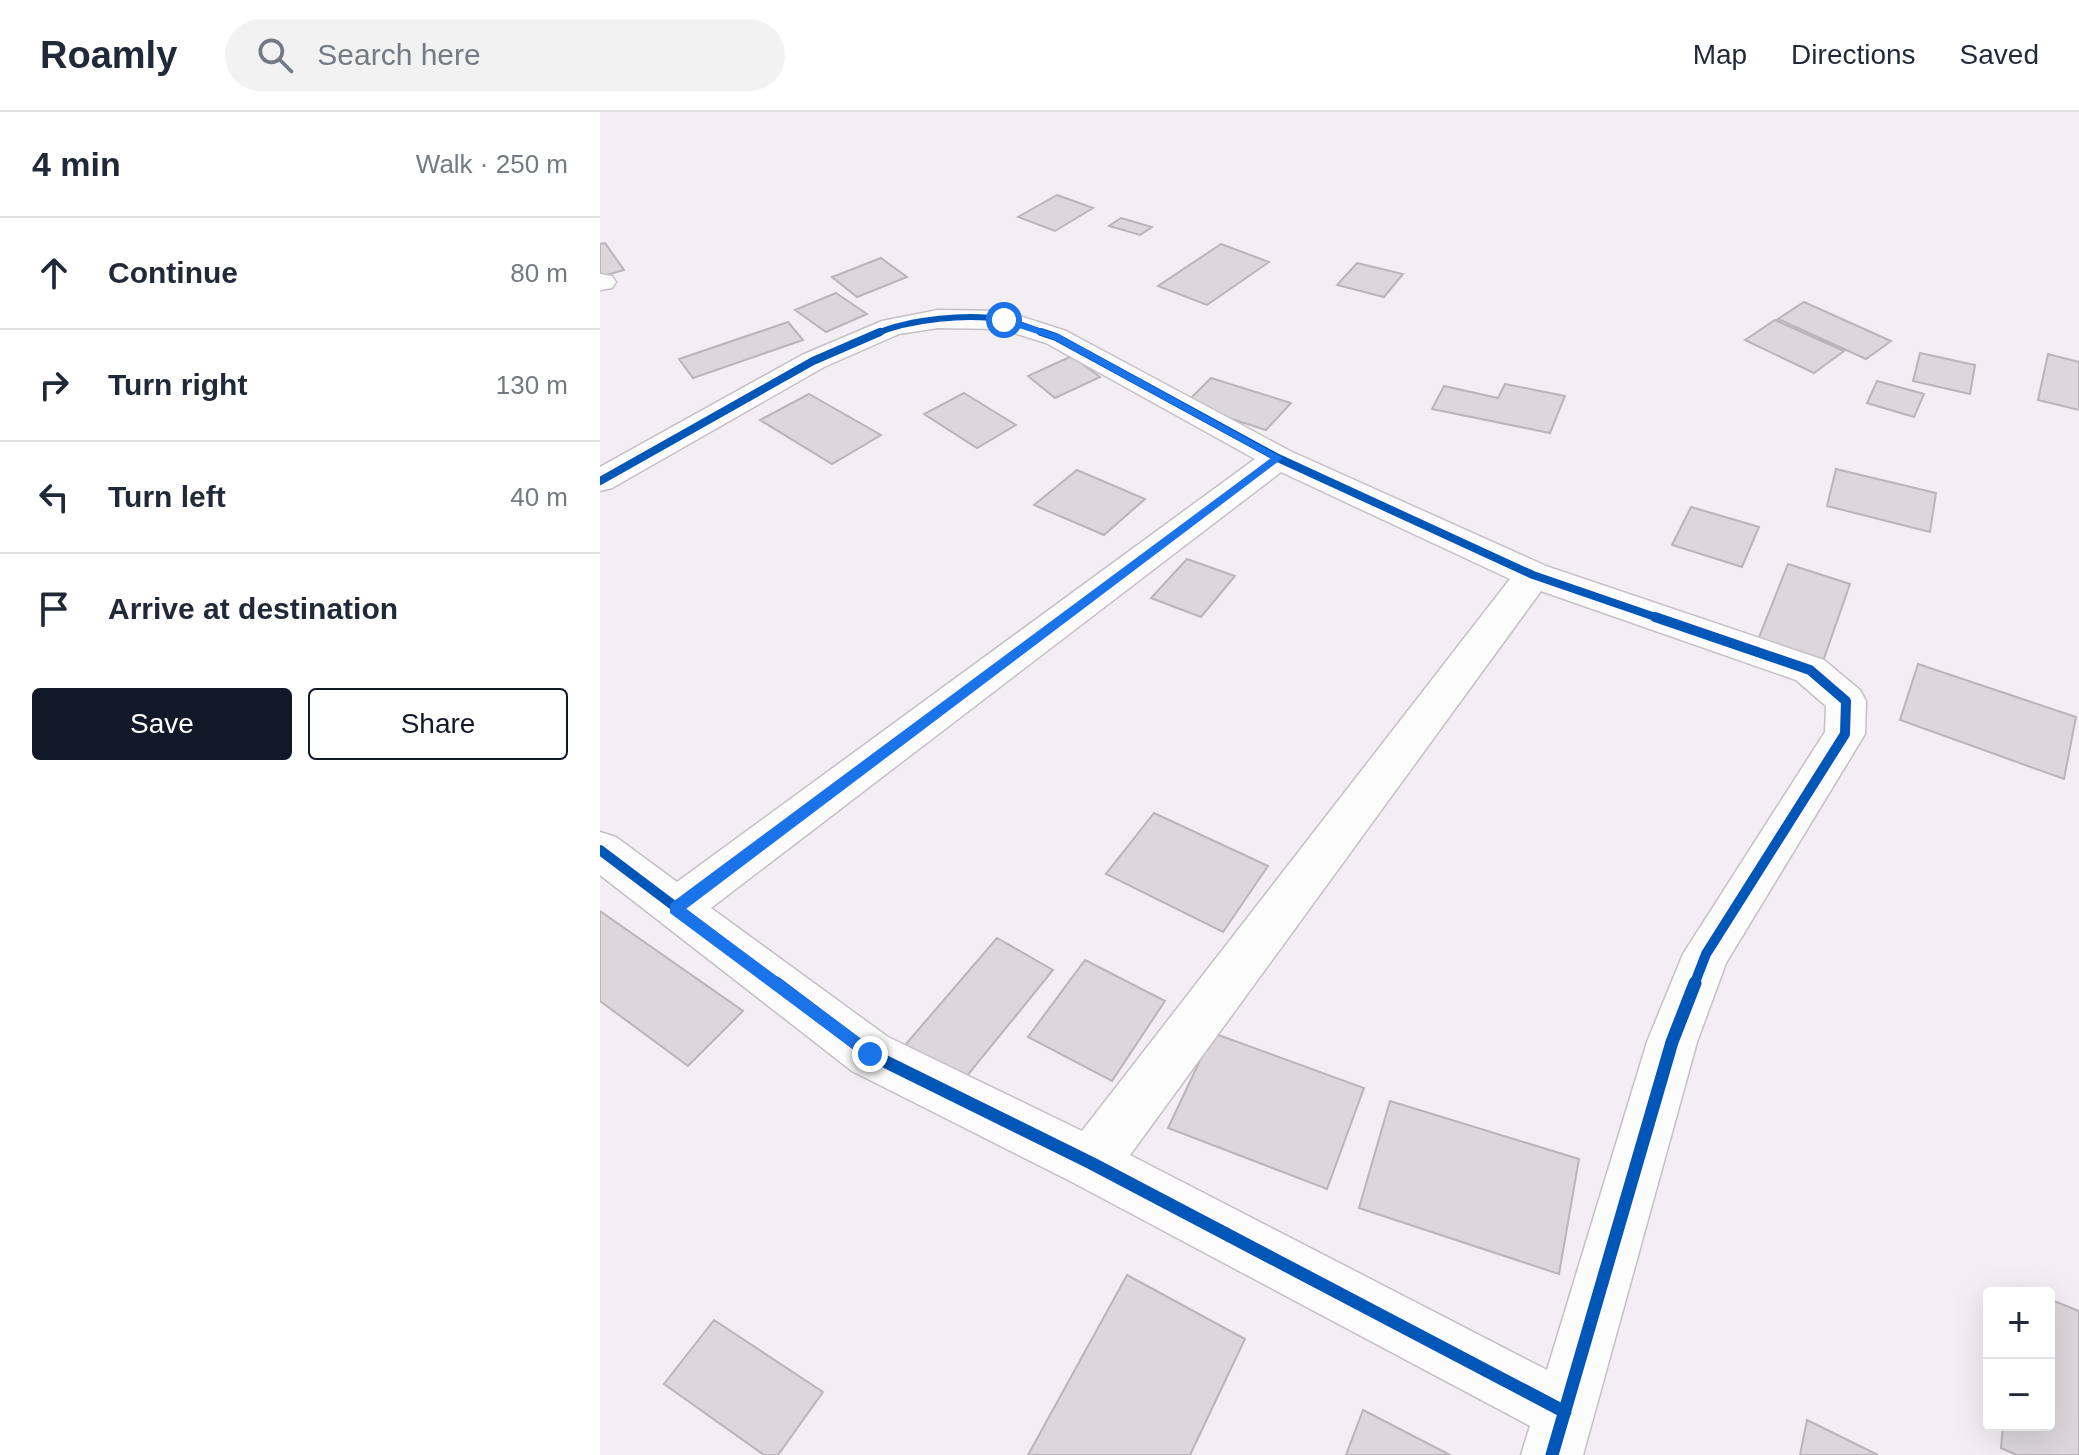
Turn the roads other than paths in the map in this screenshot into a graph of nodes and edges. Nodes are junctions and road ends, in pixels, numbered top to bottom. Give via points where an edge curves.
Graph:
1 (1278, 458) junction
2 (600, 481) edge
3 (1533, 575) junction
4 (600, 850) edge
5 (675, 909) junction
6 (1091, 1163) junction
7 (1559, 1434) edge

1 - 2 street via 1056,337 1004,320 938,319 892,327 813,361
1 - 3 street
1 - 5 street
3 - 6 street
3 - 7 street via 1810,670 1846,701 1845,734 1706,954 1672,1042
4 - 5 street
5 - 6 street via 870,1054
6 - 7 street

